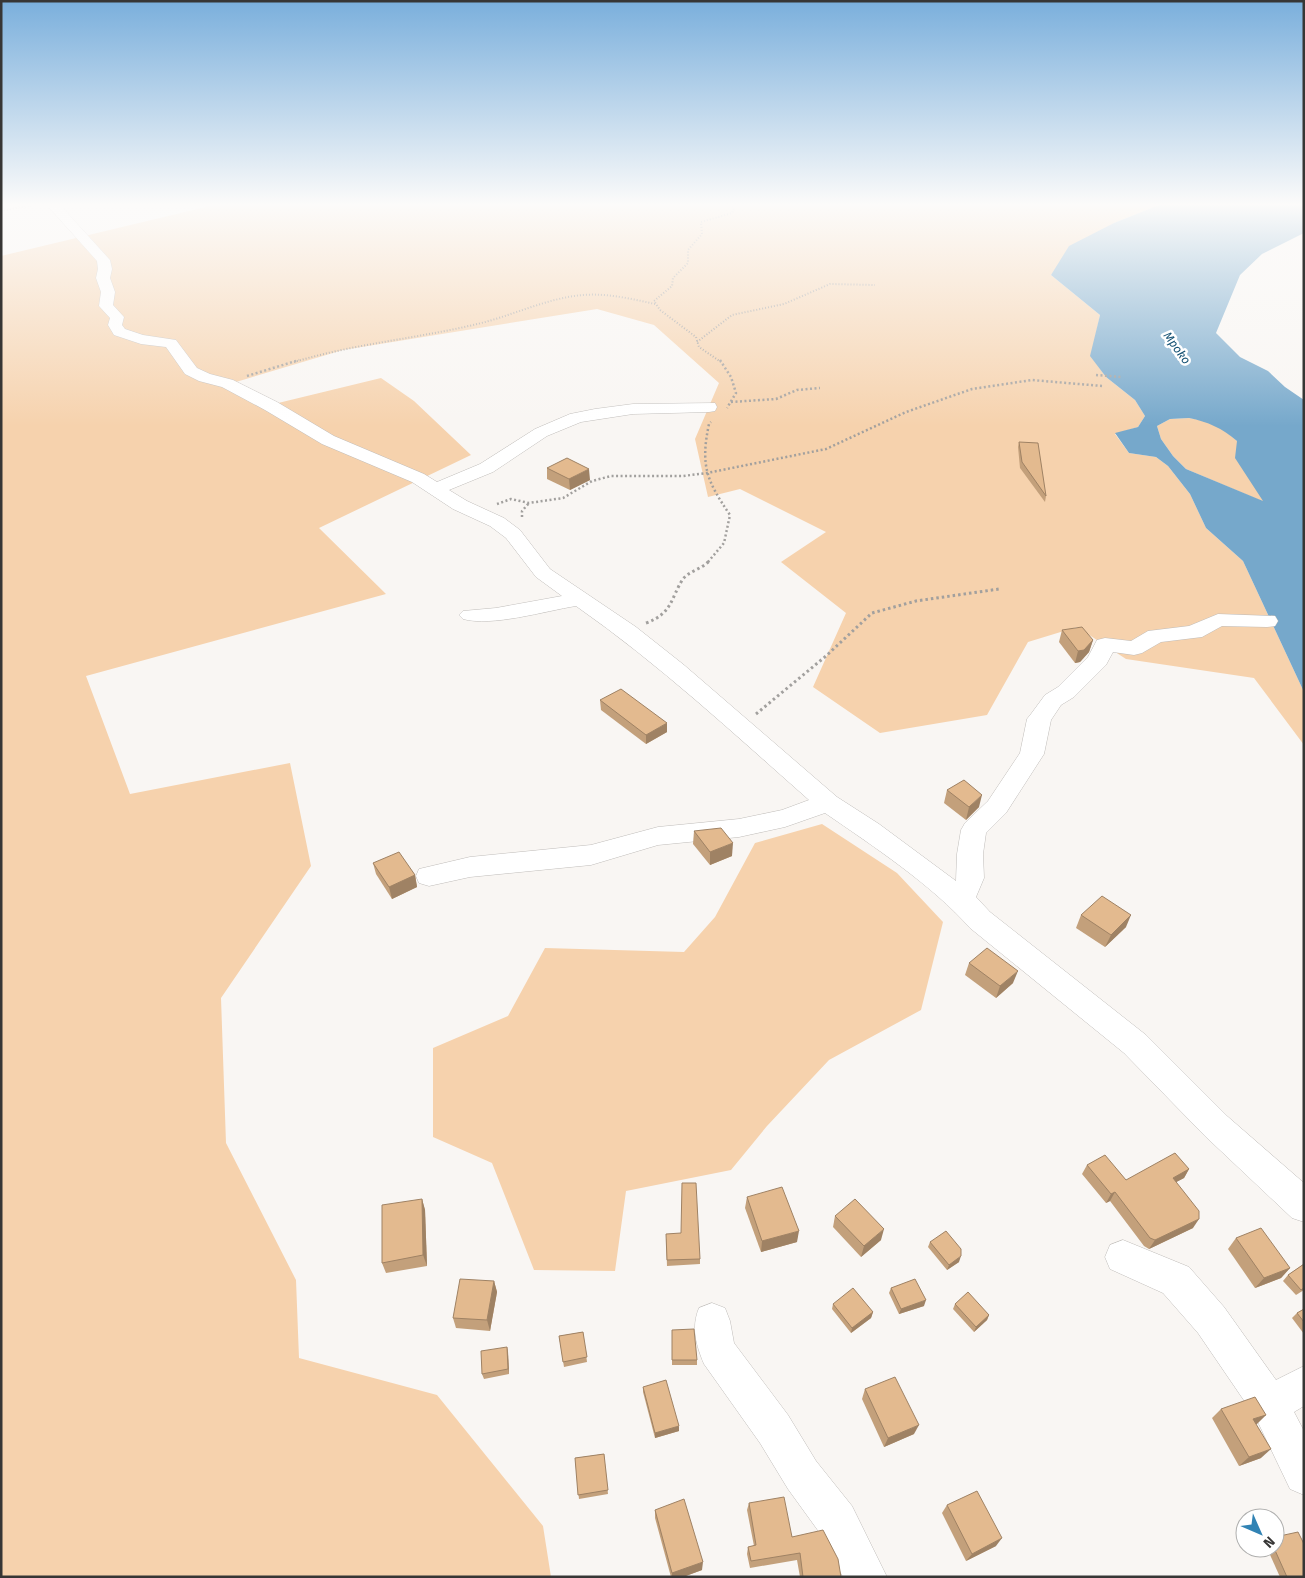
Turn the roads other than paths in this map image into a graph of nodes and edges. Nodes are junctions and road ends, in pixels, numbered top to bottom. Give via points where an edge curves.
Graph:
1 (103, 279) edge
2 (709, 407) road end
3 (434, 489) junction
4 (579, 599) junction
5 (470, 615) dead end
6 (1267, 621) dead end
7 (828, 803) junction
8 (429, 876) dead end
9 (961, 899) junction
10 (1304, 1206) edge
11 (1123, 1257) dead end
12 (712, 1321) dead end
13 (1304, 1386) edge
14 (1270, 1404) junction
15 (1304, 1475) edge
16 (866, 1577) edge

1 - 3 street via 108,292 106,306 117,317 115,325 119,332 171,343 191,370 205,378 227,383 328,440 418,478
2 - 3 street via 626,410 582,416 535,435 495,463 460,481
3 - 4 street via 497,522 513,534 542,573
4 - 5 street via 496,614
4 - 7 street via 676,670
6 - 9 street via 1218,620 1194,632 1156,636 1134,648 1106,645 1098,660 1066,692 1053,700 1039,719 1032,754 997,807 974,830 971,878
7 - 8 street via 785,818 739,828 658,836 591,855 470,867
7 - 9 street
9 - 10 street via 980,920 1135,1044 1216,1126
11 - 14 street via 1176,1280 1211,1320
12 - 16 street via 717,1351 774,1429 802,1475 838,1521
13 - 14 street
14 - 15 street

